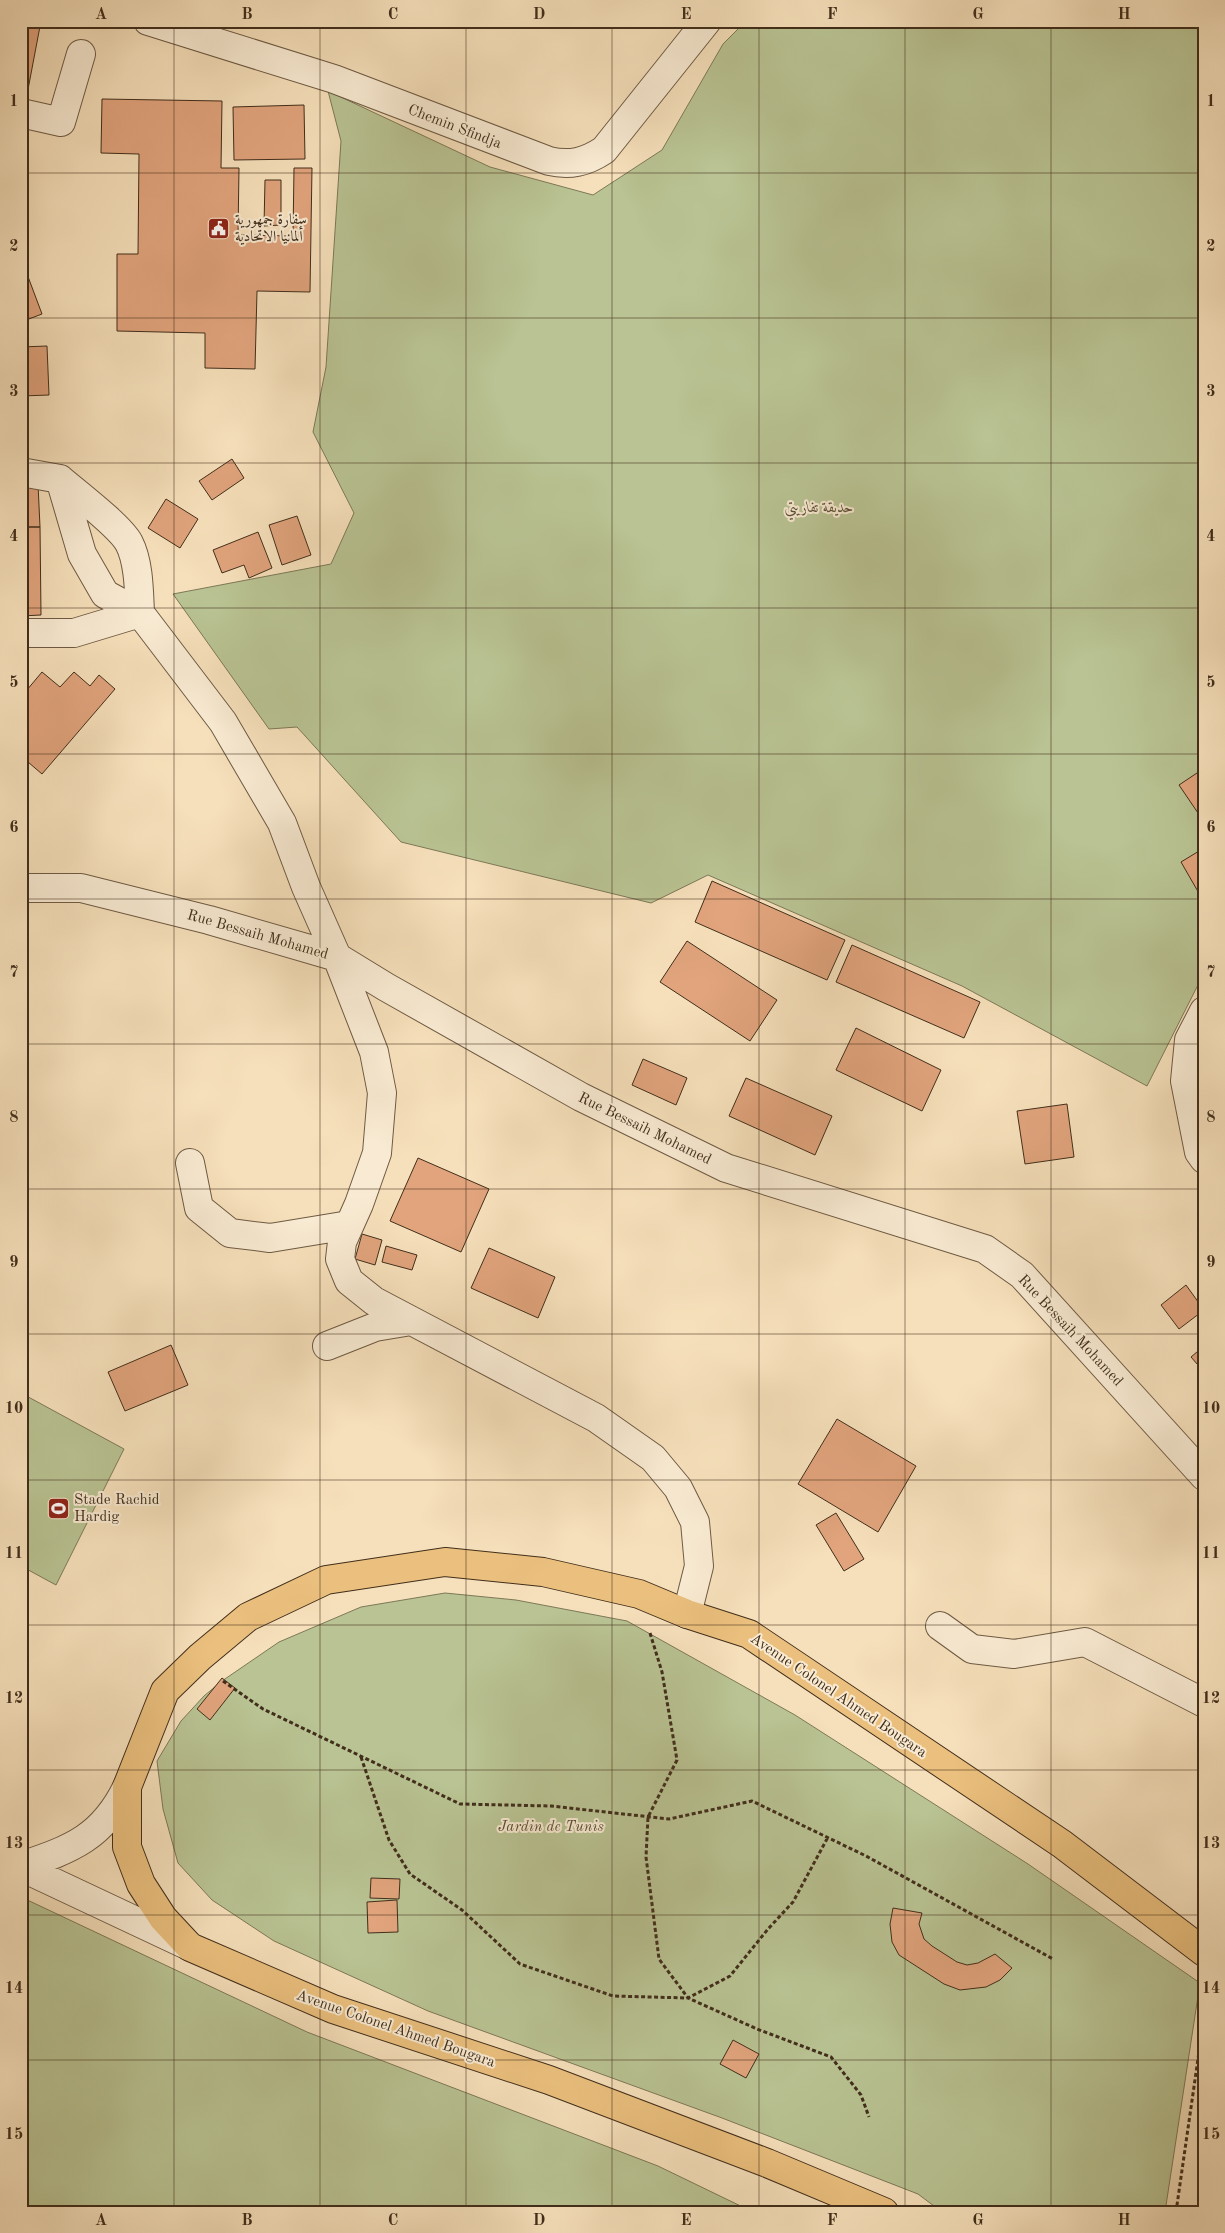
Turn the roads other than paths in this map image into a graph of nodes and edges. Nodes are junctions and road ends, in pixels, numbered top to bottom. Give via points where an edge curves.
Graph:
1 (148, 21) edge
2 (708, 21) edge
3 (81, 54) dead end
4 (21, 113) edge
5 (21, 472) edge
6 (60, 479) junction
7 (140, 613) junction
8 (21, 633) edge
9 (21, 888) edge
10 (337, 956) junction
11 (1204, 1011) edge
12 (1204, 1159) edge
13 (190, 1163) dead end
14 (350, 1225) junction
15 (411, 1321) junction
16 (327, 1346) dead end
17 (1204, 1476) edge
18 (687, 1614) junction
19 (940, 1626) dead end
20 (1204, 1704) edge
21 (127, 1787) junction
22 (21, 1867) edge
23 (190, 1947) junction
24 (1204, 1952) edge
25 (884, 2212) edge

1 - 2 street, Chemin Sfindja via 334,79 549,161 572,164 604,150
3 - 4 street via 61,122
5 - 6 street
6 - 7 street via 82,554 105,594
6 - 7 street via 129,543 138,577
7 - 8 street via 74,633
7 - 10 street via 223,722 282,823
9 - 10 street, Rue Bessaih Mohamed via 80,888
10 - 14 street via 374,1052 382,1093 377,1153
10 - 17 street, Rue Bessaih Mohamed via 581,1097 726,1168 985,1248 1028,1282
11 - 12 street via 1189,1040 1185,1082 1198,1152
13 - 14 street via 199,1208 230,1233 270,1238
14 - 15 street via 342,1242 340,1259 350,1281 374,1301
15 - 16 street via 375,1327
15 - 18 street via 596,1418 652,1458 678,1488 695,1522 699,1566
18 - 21 main road, Avenue Colonel Ahmed Bougara via 638,1594 543,1572 445,1562 326,1580 248,1617 166,1691
18 - 24 main road, Avenue Colonel Ahmed Bougara via 749,1634 1062,1844
19 - 20 street via 972,1649 1014,1654 1085,1642
21 - 22 street via 105,1823 89,1836
21 - 23 main road, Avenue Colonel Ahmed Bougara via 128,1846 141,1884 162,1918
22 - 23 street
23 - 25 main road, Avenue Colonel Ahmed Bougara via 333,2009 549,2080 767,2163

